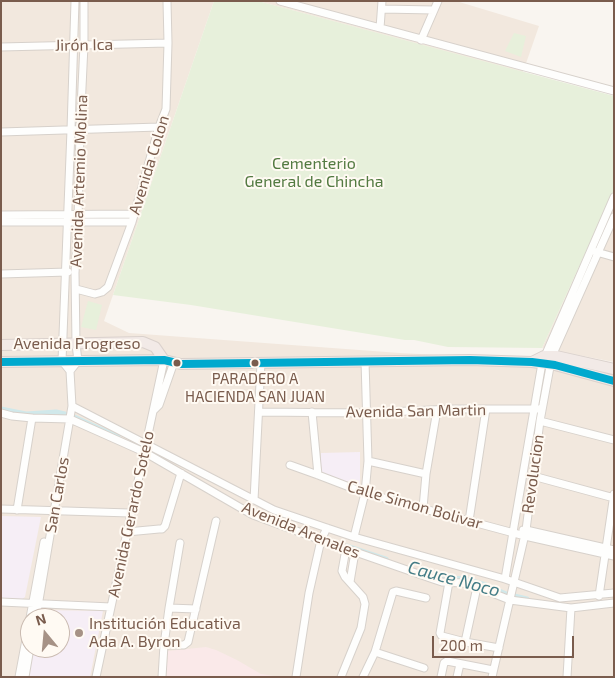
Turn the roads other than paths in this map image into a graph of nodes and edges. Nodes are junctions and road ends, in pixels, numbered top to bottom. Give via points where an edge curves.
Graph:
1 (75, 1) edge
2 (84, 1) edge
3 (166, 1) edge
4 (280, 1) edge
5 (382, 1) edge
6 (438, 1) edge
7 (382, 9) junction
8 (434, 10) junction
9 (380, 28) junction
10 (421, 40) junction
11 (168, 43) junction
12 (74, 45) junction
13 (84, 45) junction
14 (1, 47) edge
15 (614, 91) edge
16 (160, 127) junction
17 (71, 130) junction
18 (80, 130) junction
19 (1, 132) edge
20 (614, 197) edge
21 (134, 214) junction
22 (1, 215) edge
23 (611, 215) edge
24 (68, 218) junction
25 (78, 218) junction
26 (1, 222) edge
27 (132, 222) junction
28 (594, 251) junction
29 (614, 257) edge
30 (66, 272) junction
31 (75, 273) junction
32 (1, 274) edge
33 (76, 289) junction
34 (76, 344) junction
35 (1, 345) edge
36 (63, 345) junction
37 (546, 357) junction
38 (62, 361) junction
39 (78, 361) junction
40 (169, 361) junction
41 (1, 362) edge
42 (365, 362) junction
43 (261, 363) junction
44 (614, 369) edge
45 (70, 371) junction
46 (614, 381) edge
47 (72, 406) junction
48 (486, 409) junction
49 (534, 409) junction
50 (542, 409) junction
51 (437, 410) junction
52 (259, 412) junction
53 (312, 412) junction
54 (1, 413) edge
55 (367, 413) junction
56 (32, 418) junction
57 (70, 420) junction
58 (540, 421) junction
59 (614, 440) edge
60 (147, 444) junction
61 (144, 452) junction
62 (368, 461) junction
63 (290, 465) dead end
64 (181, 473) junction
65 (426, 474) junction
66 (318, 475) junction
67 (533, 476) junction
68 (365, 493) junction
69 (614, 494) edge
70 (613, 498) edge
71 (254, 500) junction
72 (423, 508) junction
73 (1, 509) edge
74 (17, 510) junction
75 (52, 511) junction
76 (130, 513) junction
77 (216, 521) dead end
78 (469, 521) junction
79 (326, 528) junction
80 (127, 532) junction
81 (513, 532) junction
82 (525, 533) junction
83 (354, 537) junction
84 (321, 540) junction
85 (180, 543) dead end
86 (346, 549) junction
87 (614, 550) edge
88 (605, 551) junction
89 (355, 552) junction
90 (614, 556) edge
91 (505, 579) junction
92 (350, 582) junction
93 (448, 582) junction
94 (514, 583) junction
95 (477, 587) junction
96 (614, 593) edge
97 (599, 596) junction
98 (426, 598) dead end
99 (510, 599) junction
100 (1, 602) edge
101 (36, 603) junction
102 (614, 603) edge
103 (111, 606) junction
104 (34, 608) edge
105 (36, 608) edge
106 (169, 608) junction
107 (196, 608) junction
108 (571, 608) junction
109 (465, 642) junction
110 (164, 645) junction
111 (499, 648) junction
112 (375, 652) junction
113 (23, 658) edge
114 (28, 658) edge
115 (460, 664) junction
116 (424, 668) dead end
117 (493, 674) edge
118 (19, 677) edge
119 (25, 677) edge
120 (96, 677) edge
121 (162, 677) edge
122 (296, 677) edge
123 (341, 677) edge
124 (364, 677) edge
125 (441, 677) edge
126 (457, 677) edge
127 (567, 677) edge

1 - 12 street, Avenida Artemio Molina
2 - 13 street, Avenida Artemio Molina
3 - 11 street, Avenida Colon
4 - 9 street
5 - 7 street
6 - 8 street
7 - 8 street
7 - 9 street
8 - 10 street
9 - 10 street
10 - 15 street
11 - 13 street, Jirón Ica
11 - 16 street, Avenida Colon via 166,110
12 - 13 street, Jirón Ica
12 - 14 street, Jirón Ica
12 - 17 street, Avenida Artemio Molina
13 - 18 street, Avenida Artemio Molina
16 - 18 street
16 - 21 street, Avenida Colon
17 - 18 street
17 - 19 street
17 - 24 street, Avenida Artemio Molina
18 - 25 street, Avenida Artemio Molina
20 - 23 street
21 - 25 street
21 - 27 street, Avenida Colon
22 - 24 street
23 - 28 street
24 - 25 street
24 - 26 street
24 - 30 street, Avenida Artemio Molina
25 - 27 street
25 - 31 street, Avenida Artemio Molina
27 - 33 street, Avenida Colon via 108,287 95,294
28 - 29 street
28 - 37 street
30 - 31 street
30 - 32 street
30 - 36 street, Avenida Artemio Molina
31 - 33 street, Avenida Artemio Molina
33 - 34 street, Avenida Artemio Molina
34 - 36 highway, Avenida Progreso
34 - 39 street, Avenida Artemio Molina
34 - 40 highway, Avenida Progreso via 143,342 155,347
35 - 36 highway, Avenida Progreso
36 - 38 street, Avenida Artemio Molina
37 - 42 highway
37 - 44 highway via 562,357
37 - 46 highway
37 - 49 street, Revolucion
37 - 50 street, Revolucion
38 - 39 highway, Avenida Progreso
38 - 41 highway, Avenida Progreso
38 - 45 street
39 - 40 highway, Avenida Progreso
39 - 45 street
40 - 43 highway via 181,364
40 - 60 street, Avenida Gerardo Sotelo via 154,403
42 - 43 highway
42 - 55 street
43 - 52 street
45 - 47 street, San Carlos
47 - 57 street, San Carlos
47 - 60 street, Avenida Arenales
48 - 49 street, Avenida San Martin
48 - 51 street, Avenida San Martin
48 - 78 street
49 - 50 street, Avenida San Martin
49 - 81 street, Revolucion
50 - 58 street, Revolucion
51 - 55 street, Avenida San Martin
51 - 65 street
52 - 53 street, Avenida San Martin
52 - 71 street
53 - 55 street, Avenida San Martin
53 - 66 street
54 - 56 street, Avenida Arenales
55 - 62 street
56 - 57 street, Avenida Arenales
56 - 74 street
57 - 61 street, Avenida Arenales
57 - 75 street, San Carlos
58 - 59 street
58 - 67 street, Revolucion
60 - 61 street, Avenida Gerardo Sotelo
60 - 71 street, Avenida Arenales
61 - 64 street, Avenida Arenales
61 - 76 street, Avenida Gerardo Sotelo
62 - 65 street
62 - 68 street
63 - 66 street, Calle Simon Bolivar
64 - 80 street via 165,526
64 - 84 street, Avenida Arenales via 253,514
65 - 72 street
66 - 68 street, Calle Simon Bolivar
67 - 70 street
67 - 82 street, Revolucion
68 - 72 street, Calle Simon Bolivar
68 - 83 street
69 - 70 street
70 - 88 street
71 - 79 street, Avenida Arenales
72 - 78 street, Calle Simon Bolivar
73 - 74 street
74 - 75 street
75 - 76 street
75 - 101 street, San Carlos
76 - 80 street, Avenida Gerardo Sotelo
77 - 107 street
78 - 81 street, Calle Simon Bolivar
79 - 83 street, Avenida Arenales
79 - 84 street
80 - 103 street, Avenida Gerardo Sotelo
81 - 82 street
81 - 91 street, Revolucion
82 - 88 street
82 - 94 street, Revolucion
83 - 91 street, Avenida Arenales
84 - 86 street, Avenida Arenales
84 - 122 street
85 - 106 street
86 - 89 street, Avenida Arenales
86 - 92 street via 342,571
87 - 88 street
88 - 90 street
88 - 97 street
89 - 92 street
89 - 93 street, Avenida Arenales via 433,580
91 - 94 street, Avenida Arenales
92 - 123 street via 365,604 361,628
93 - 95 street, Avenida Arenales
93 - 109 street via 440,633
94 - 97 street, Avenida Arenales via 560,598
94 - 99 street, Revolucion
95 - 99 street, Avenida Arenales
95 - 109 street
96 - 97 street, Avenida Arenales
98 - 112 street via 393,592
99 - 108 street, Avenida Arenales
99 - 111 street, Revolucion
100 - 101 street
101 - 103 street
101 - 104 street, San Carlos
101 - 105 street, San Carlos
102 - 108 street, Avenida Arenales
103 - 120 street, Avenida Gerardo Sotelo
106 - 107 street
106 - 110 street
107 - 110 street via 188,642
108 - 127 street
109 - 111 street
110 - 121 street
111 - 117 street, Revolucion
112 - 116 street
112 - 124 street
113 - 118 street, San Carlos
114 - 119 street
115 - 117 street
115 - 125 street via 445,662
115 - 126 street

